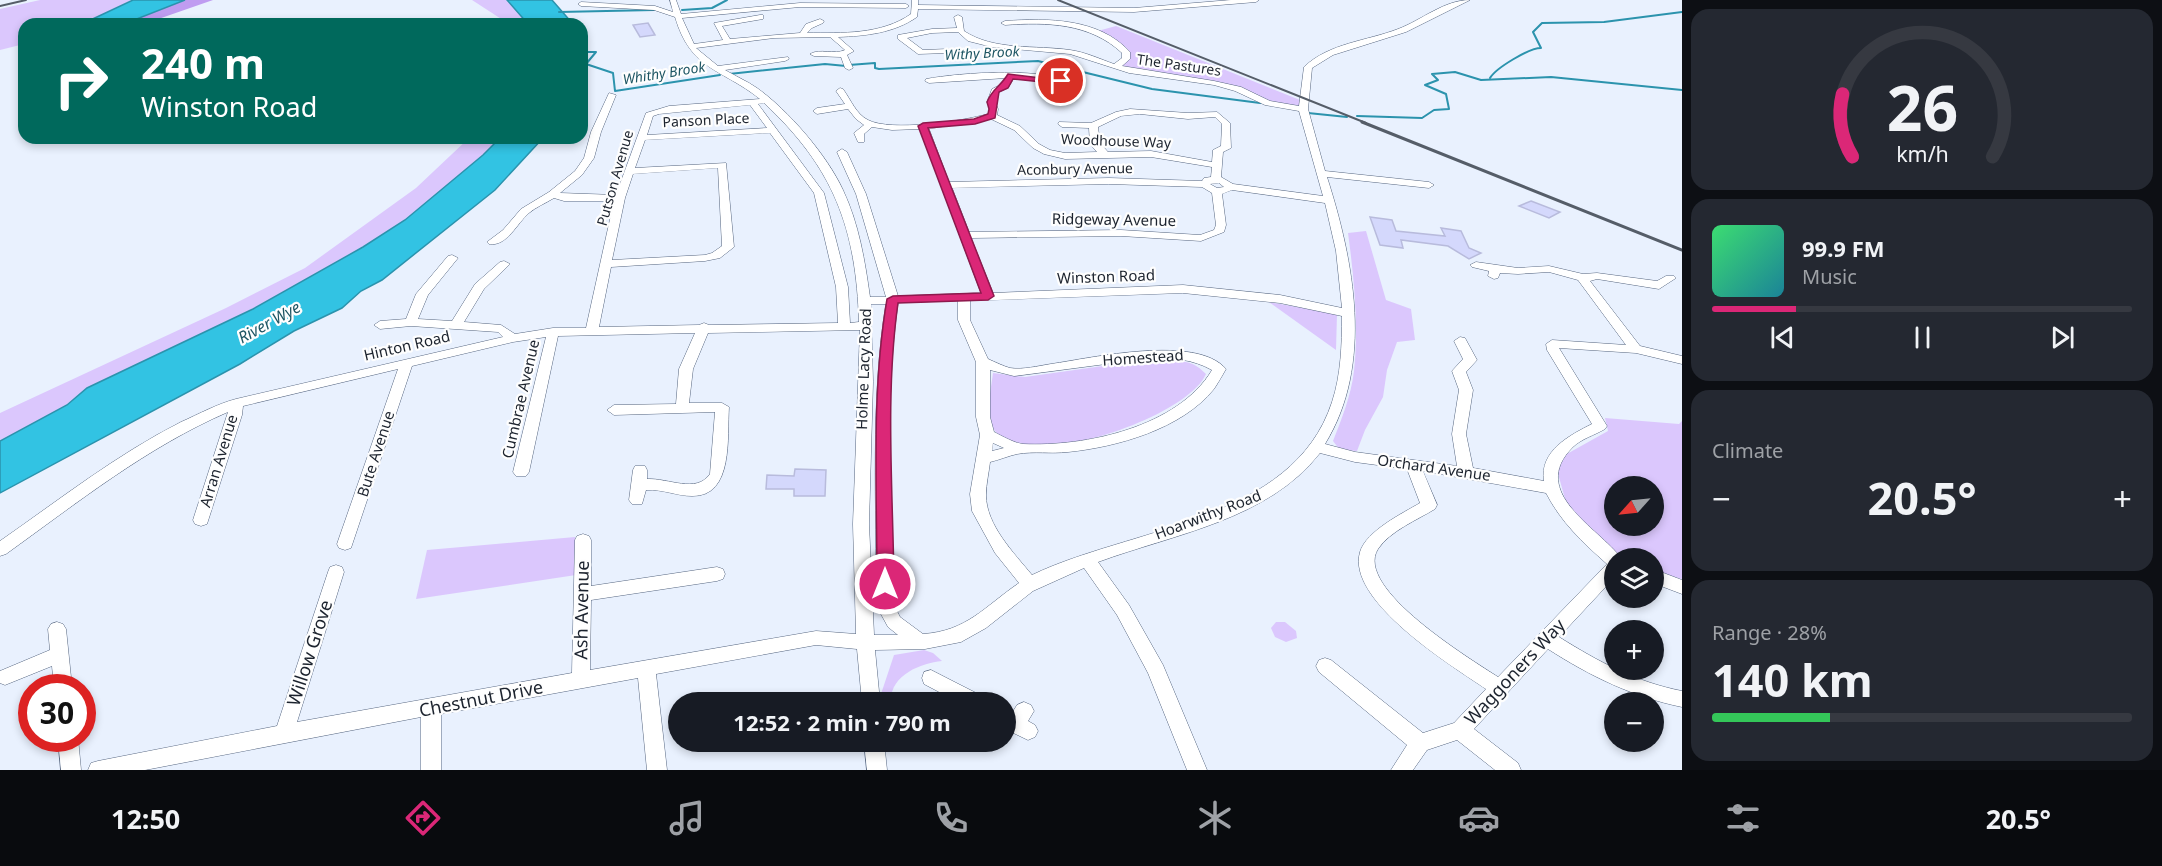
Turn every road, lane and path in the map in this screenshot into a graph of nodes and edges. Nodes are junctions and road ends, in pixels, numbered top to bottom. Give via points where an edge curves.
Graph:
1 (673, 0) edge
2 (734, 0) edge
3 (1256, 0) edge
4 (1467, 0) edge
5 (915, 3) edge
6 (581, 4) dead end
7 (655, 4) edge
8 (906, 6) dead end
9 (720, 11) junction
10 (1070, 15) dead end
11 (678, 16) junction
12 (760, 17) dead end
13 (958, 17) dead end
14 (820, 21) dead end
15 (1005, 23) dead end
16 (1060, 24) junction
17 (960, 30) junction
18 (802, 35) junction
19 (832, 35) junction
20 (756, 38) junction
21 (728, 42) junction
22 (691, 46) junction
23 (766, 48) dead end
24 (948, 51) dead end
25 (814, 54) dead end
26 (843, 54) junction
27 (785, 59) dead end
28 (1115, 67) junction
29 (849, 68) dead end
30 (717, 69) junction
31 (1011, 76) junction
32 (929, 81) dead end
33 (840, 91) dead end
34 (612, 95) dead end
35 (1151, 99) dead end
36 (1055, 100) dead end
37 (760, 101) junction
38 (852, 106) junction
39 (1303, 109) junction
40 (1148, 110) junction
41 (817, 111) dead end
42 (1134, 111) junction
43 (992, 116) junction
44 (1142, 121) dead end
45 (1062, 124) dead end
46 (870, 125) junction
47 (923, 126) junction
48 (1093, 126) junction
49 (774, 130) junction
50 (640, 138) junction
51 (861, 140) dead end
52 (842, 152) dead end
53 (1105, 154) junction
54 (1215, 165) junction
55 (629, 171) junction
56 (1320, 172) junction
57 (946, 185) junction
58 (1217, 185) junction
59 (1429, 185) dead end
60 (553, 194) junction
61 (620, 198) junction
62 (1328, 200) junction
63 (966, 235) junction
64 (493, 242) dead end
65 (452, 258) dead end
66 (504, 264) dead end
67 (606, 264) junction
68 (1476, 265) dead end
69 (1583, 278) junction
70 (1670, 278) dead end
71 (964, 296) junction
72 (988, 296) junction
73 (893, 299) junction
74 (866, 301) junction
75 (1346, 314) junction
76 (411, 322) junction
77 (380, 325) dead end
78 (456, 325) junction
79 (844, 325) junction
80 (865, 326) junction
81 (704, 327) junction
82 (591, 330) junction
83 (553, 332) junction
84 (513, 338) junction
85 (1460, 341) dead end
86 (1636, 349) junction
87 (1682, 360) edge
88 (983, 362) junction
89 (406, 364) junction
90 (236, 403) junction
91 (682, 408) junction
92 (614, 410) dead end
93 (987, 435) junction
94 (1316, 447) junction
95 (1020, 449) junction
96 (984, 457) junction
97 (1413, 465) junction
98 (521, 472) dead end
99 (1466, 472) junction
100 (639, 485) dead end
101 (1551, 488) junction
102 (201, 520) dead end
103 (583, 540) dead end
104 (345, 544) dead end
105 (0, 550) edge
106 (1604, 551) edge
107 (1087, 559) junction
108 (336, 572) dead end
109 (717, 574) dead end
110 (1604, 577) edge
111 (1664, 580) edge
112 (1029, 584) junction
113 (1682, 587) edge
114 (584, 594) junction
115 (57, 629) dead end
116 (1546, 638) junction
117 (917, 640) junction
118 (865, 642) junction
119 (60, 654) junction
120 (1325, 666) dead end
121 (646, 667) junction
122 (62, 674) edge
123 (5, 677) dead end
124 (931, 678) dead end
125 (581, 680) junction
126 (1499, 688) junction
127 (869, 692) edge
128 (957, 692) edge
129 (1682, 699) edge
130 (431, 709) junction
131 (1460, 730) junction
132 (284, 733) junction
133 (1420, 743) junction
134 (69, 752) edge
135 (875, 752) edge
136 (71, 770) edge
137 (98, 770) edge
138 (431, 770) edge
139 (657, 770) edge
140 (877, 770) edge
141 (1197, 770) edge
142 (1401, 770) edge
143 (1510, 770) edge

1 - 11 street, Holme Lacy Road
2 - 9 street
3 - 5 street via 1134,10
4 - 39 street via 1401,31 1322,56 1308,67
5 - 19 street via 914,15 904,23
6 - 7 street
7 - 11 street
8 - 9 street via 813,5
9 - 11 street
10 - 16 street
11 - 22 street, Holme Lacy Road
12 - 21 street via 717,25
13 - 17 street
14 - 18 street
15 - 16 street via 1015,19
16 - 28 street via 1098,33 1122,46 1126,59
17 - 24 street via 901,37 921,52
17 - 28 street, The Pastures via 971,39 992,45 1057,49
18 - 19 street
18 - 20 street
19 - 26 street via 850,48
20 - 21 street
20 - 23 street
21 - 22 street
22 - 30 street, Holme Lacy Road
25 - 26 street
26 - 29 street
27 - 30 street
28 - 39 street, The Pastures via 1214,83 1268,103
30 - 37 street, Holme Lacy Road
31 - 32 street
31 - 36 street via 1061,81 1073,87
31 - 43 street via 996,91 991,102
33 - 38 street
34 - 60 street via 584,166
35 - 40 street
37 - 49 street
37 - 50 street, Putson Avenue via 657,110 647,119
37 - 74 street, Holme Lacy Road via 814,155 837,188 850,223
38 - 41 street
38 - 46 street
39 - 56 street, Hoarwithy Road
40 - 42 street
40 - 54 street via 1189,116 1217,115 1226,123 1228,135 1226,148 1218,150
42 - 44 street
42 - 48 street via 1111,115
43 - 47 street via 975,122
43 - 53 street, Woodhouse Way via 1017,128 1047,152 1065,156
45 - 48 street
46 - 47 street
46 - 51 street via 859,133
47 - 57 street
48 - 53 street via 1095,144
49 - 50 street, Panson Place
49 - 79 street via 819,193 842,287
50 - 55 street, Putson Avenue
52 - 73 street, Holme Lacy Road via 861,194
53 - 54 street, Woodhouse Way via 1151,153
54 - 58 street
55 - 61 street, Putson Avenue
55 - 67 street via 723,165 728,247 705,258
56 - 59 street
56 - 62 street, Hoarwithy Road
57 - 58 street, Aconbury Avenue via 1108,181
57 - 63 street
58 - 62 street via 1228,190 1230,187
58 - 63 street, Ridgeway Avenue via 1220,232 1201,238 1121,233
60 - 61 street via 564,198
60 - 64 street via 525,211
61 - 67 street, Putson Avenue
62 - 75 street, Hoarwithy Road via 1338,233
63 - 72 street
65 - 76 street via 422,294
66 - 78 street via 479,287
67 - 82 street, Putson Avenue
68 - 69 street via 1495,273 1549,269
69 - 70 street via 1597,276 1659,285
69 - 86 street
71 - 72 street, Winston Road
71 - 73 street, Winston Road
71 - 88 street via 964,320
72 - 75 street, Winston Road via 1183,289 1280,299
73 - 74 street, Winston Road
73 - 117 street, Holme Lacy Road via 884,384 885,605 894,622
74 - 80 street, Holme Lacy Road
75 - 94 street, Hoarwithy Road via 1343,386 1336,414
76 - 77 street
76 - 78 street
78 - 84 street via 501,329
79 - 80 street, Hinton Road
79 - 81 street, Hinton Road
80 - 118 street, Holme Lacy Road via 861,502
81 - 82 street, Hinton Road
81 - 91 street via 686,369
82 - 83 street, Hinton Road
83 - 84 street, Hinton Road
83 - 98 street, Cumbrae Avenue
84 - 89 street, Hinton Road
85 - 99 street via 1470,360 1459,370 1466,390 1459,434
86 - 87 street
86 - 101 street via 1552,344 1600,426 1569,442 1560,453 1552,468
88 - 93 street via 983,417
88 - 95 street, Homestead via 1013,372 1118,358 1188,354 1206,358 1219,369 1206,390 1155,424 1071,447
89 - 90 street, Hinton Road
89 - 104 street, Bute Avenue
90 - 102 street, Arran Avenue
90 - 105 street, Hinton Road via 164,436
91 - 92 street
91 - 100 street via 722,407 717,474 710,485 693,491 661,484
93 - 95 street
93 - 96 street
94 - 97 street, Orchard Avenue
94 - 107 street, Hoarwithy Road via 1300,467 1267,492 1197,522
95 - 96 street, Homestead
96 - 112 street via 978,494 980,511 1001,549
97 - 99 street, Orchard Avenue
97 - 126 street via 1429,505 1375,541 1366,565 1379,592 1403,620
99 - 101 street, Orchard Avenue
101 - 106 street via 1570,521
103 - 114 street, Ash Avenue
107 - 112 street, Hoarwithy Road
107 - 141 street via 1123,610 1156,671
108 - 132 street, Willow Grove
109 - 114 street
110 - 116 street, Waggoners Way
111 - 113 street
112 - 117 street, Hoarwithy Road via 986,620 964,632 940,640
114 - 125 street, Ash Avenue
115 - 119 street
116 - 126 street, Waggoners Way
116 - 129 street via 1601,673 1652,694
117 - 118 street, Hoarwithy Road
118 - 121 street, Chestnut Drive via 816,638
118 - 127 street, Holme Lacy Road
119 - 122 street
119 - 123 street
120 - 133 street
121 - 125 street, Chestnut Drive
121 - 139 street
124 - 128 street
125 - 130 street, Chestnut Drive
126 - 131 street, Waggoners Way
130 - 132 street, Chestnut Drive
130 - 138 street
131 - 133 street
131 - 143 street, Waggoners Way
132 - 137 street, Chestnut Drive
133 - 142 street
134 - 136 street
135 - 140 street

